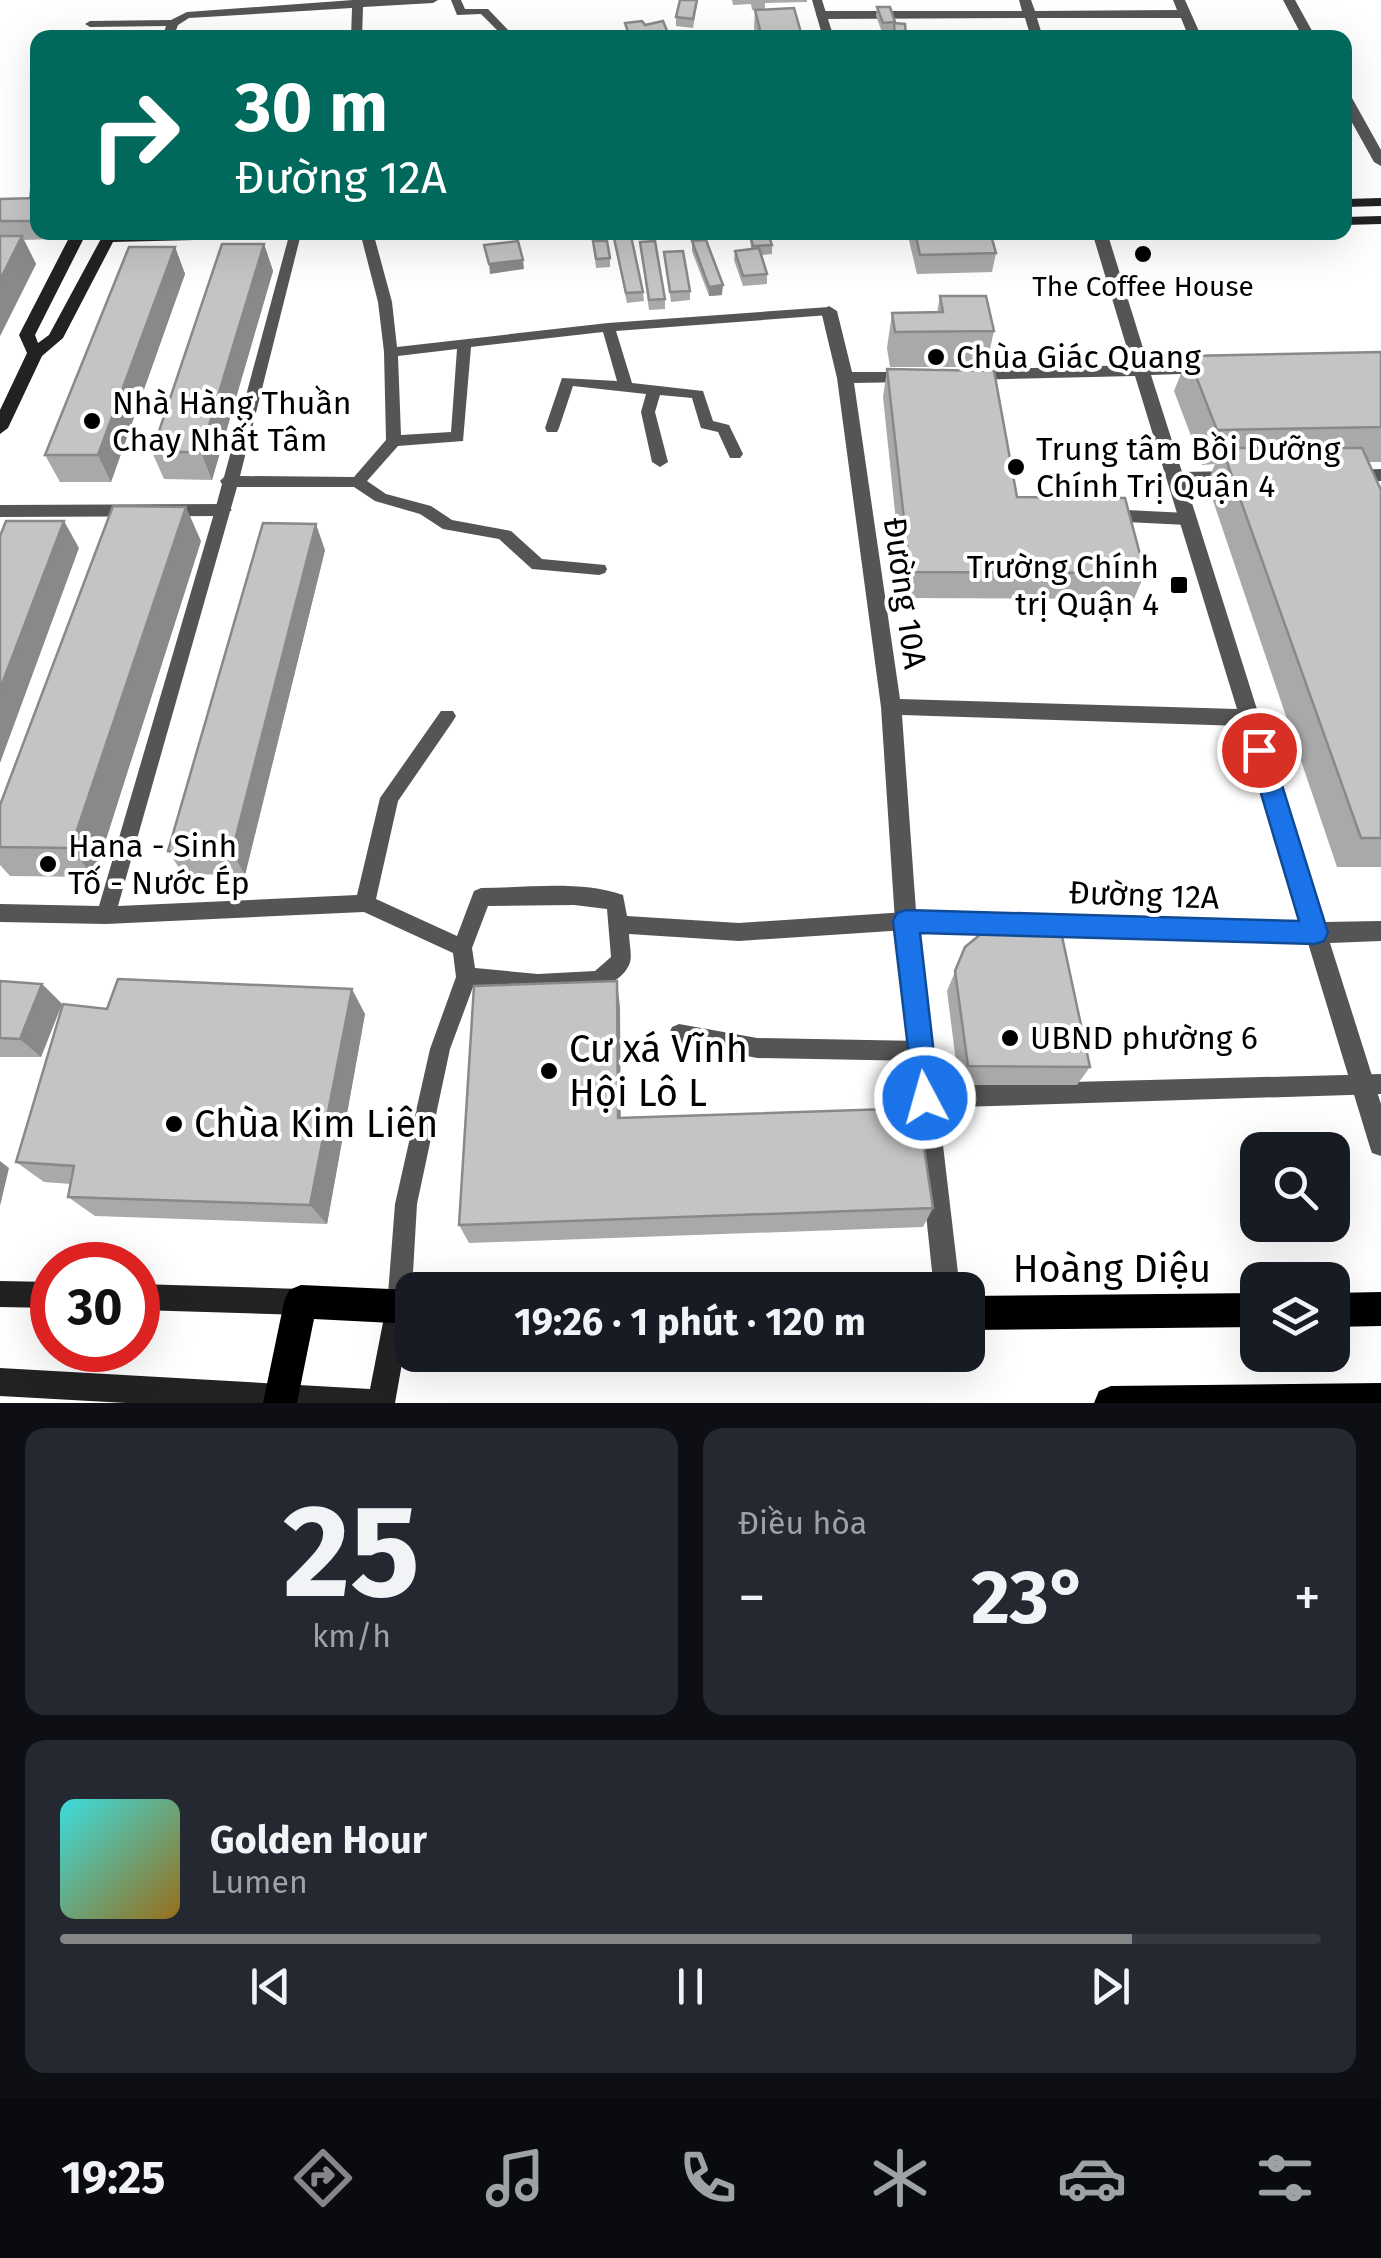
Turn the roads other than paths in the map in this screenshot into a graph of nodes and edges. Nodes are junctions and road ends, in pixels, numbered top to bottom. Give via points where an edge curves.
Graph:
1 (433, 0) edge
2 (456, 0) edge
3 (818, 0) edge
4 (1025, 0) edge
5 (1178, 0) edge
6 (1289, 0) edge
7 (357, 2) edge
8 (1030, 14) junction
9 (1185, 14) junction
10 (822, 15) junction
11 (173, 23) junction
12 (90, 24) dead end
13 (170, 30) edge
14 (356, 30) edge
15 (503, 30) edge
16 (827, 30) edge
17 (1035, 30) edge
18 (1192, 30) edge
19 (1306, 30) edge
20 (1352, 117) edge
21 (1381, 162) edge
22 (17, 201) edge
23 (30, 201) edge
24 (1381, 202) edge
25 (1352, 203) edge
26 (1381, 220) edge
27 (1352, 221) edge
28 (76, 240) edge
29 (102, 240) edge
30 (293, 240) edge
31 (367, 240) edge
32 (1101, 240) edge
33 (830, 311) joint
34 (608, 327) junction
35 (464, 344) junction
36 (35, 352) junction
37 (391, 352) junction
38 (1235, 368) edge
39 (1142, 371) junction
40 (924, 376) edge
41 (944, 376) edge
42 (845, 378) junction
43 (626, 387) junction
44 (654, 392) junction
45 (0, 428) edge
46 (552, 428) dead end
47 (394, 441) junction
48 (734, 454) dead end
49 (660, 462) dead end
50 (1322, 476) edge
51 (1381, 476) edge
52 (1248, 477) edge
53 (1175, 478) junction
54 (228, 481) junction
55 (358, 482) junction
56 (222, 510) junction
57 (0, 512) edge
58 (1094, 514) edge
59 (1188, 518) junction
60 (600, 568) dead end
61 (891, 708) junction
62 (447, 716) dead end
63 (1250, 718) junction
64 (365, 903) junction
65 (0, 913) edge
66 (106, 915) junction
67 (906, 921) junction
68 (619, 924) junction
69 (1381, 931) edge
70 (1315, 933) junction
71 (462, 948) junction
72 (466, 977) junction
73 (679, 1034) dead end
74 (920, 1051) junction
75 (1372, 1085) edge
76 (925, 1098) junction
77 (1381, 1144) edge
78 (406, 1272) edge
79 (946, 1272) edge
80 (0, 1294) edge
81 (30, 1295) edge
82 (160, 1298) edge
83 (301, 1302) junction
84 (395, 1306) edge
85 (1240, 1310) edge
86 (1350, 1310) edge
87 (1381, 1310) edge
88 (985, 1313) edge
89 (395, 1349) edge
90 (0, 1382) edge
91 (280, 1400) edge
92 (1381, 1400) edge
93 (1267, 1402) edge
94 (369, 1403) edge
95 (381, 1403) edge
96 (1111, 1403) edge
97 (1131, 1403) edge

1 - 7 lane
2 - 15 lane via 461,13 484,11
3 - 10 lane
4 - 8 street
5 - 9 street
6 - 19 street
7 - 11 lane via 187,15
7 - 14 lane
8 - 9 street
8 - 10 street
8 - 17 street
9 - 18 street
10 - 16 lane
11 - 12 lane
11 - 13 lane
20 - 21 street
22 - 23 lane
24 - 25 street
26 - 27 street
28 - 36 street via 27,335
29 - 36 street via 55,338
30 - 54 lane
31 - 37 lane
32 - 39 street
33 - 34 lane
33 - 42 street, Đường 10A
34 - 35 lane
34 - 43 lane
35 - 37 lane
35 - 47 lane via 458,438
36 - 45 street
37 - 47 lane
38 - 39 street
39 - 41 street
39 - 53 street
40 - 42 street
42 - 61 street, Đường 10A
43 - 44 lane
43 - 46 lane via 568,381
44 - 48 lane via 698,394 706,424 724,429
44 - 49 lane via 648,412
47 - 55 lane
50 - 51 street via 1362,484
52 - 53 street
53 - 59 street
54 - 55 lane
54 - 56 lane
55 - 60 lane via 370,495 425,510 446,525 490,529 518,540 538,564
56 - 57 street
56 - 66 lane
58 - 59 lane
59 - 63 street
61 - 63 street, Đường 10A
61 - 67 street
62 - 64 lane via 389,798
63 - 70 street
64 - 66 lane
64 - 71 lane
65 - 66 lane
67 - 68 lane via 739,932
67 - 70 street, Đường 12A
67 - 74 street
68 - 71 lane via 616,902 481,897
68 - 72 lane via 620,961 599,980 538,984
69 - 70 street, Đường 12A
70 - 75 street
71 - 72 lane
72 - 78 lane via 440,1049 406,1204
73 - 74 lane via 757,1048
74 - 76 street
75 - 76 lane
75 - 77 street
76 - 79 street
80 - 81 street
82 - 83 street
83 - 84 main road
83 - 91 main road
85 - 88 main road, Hoàng Diệu
86 - 87 main road
89 - 95 street
90 - 91 street
91 - 94 street
92 - 93 main road
93 - 97 main road
96 - 97 main road

